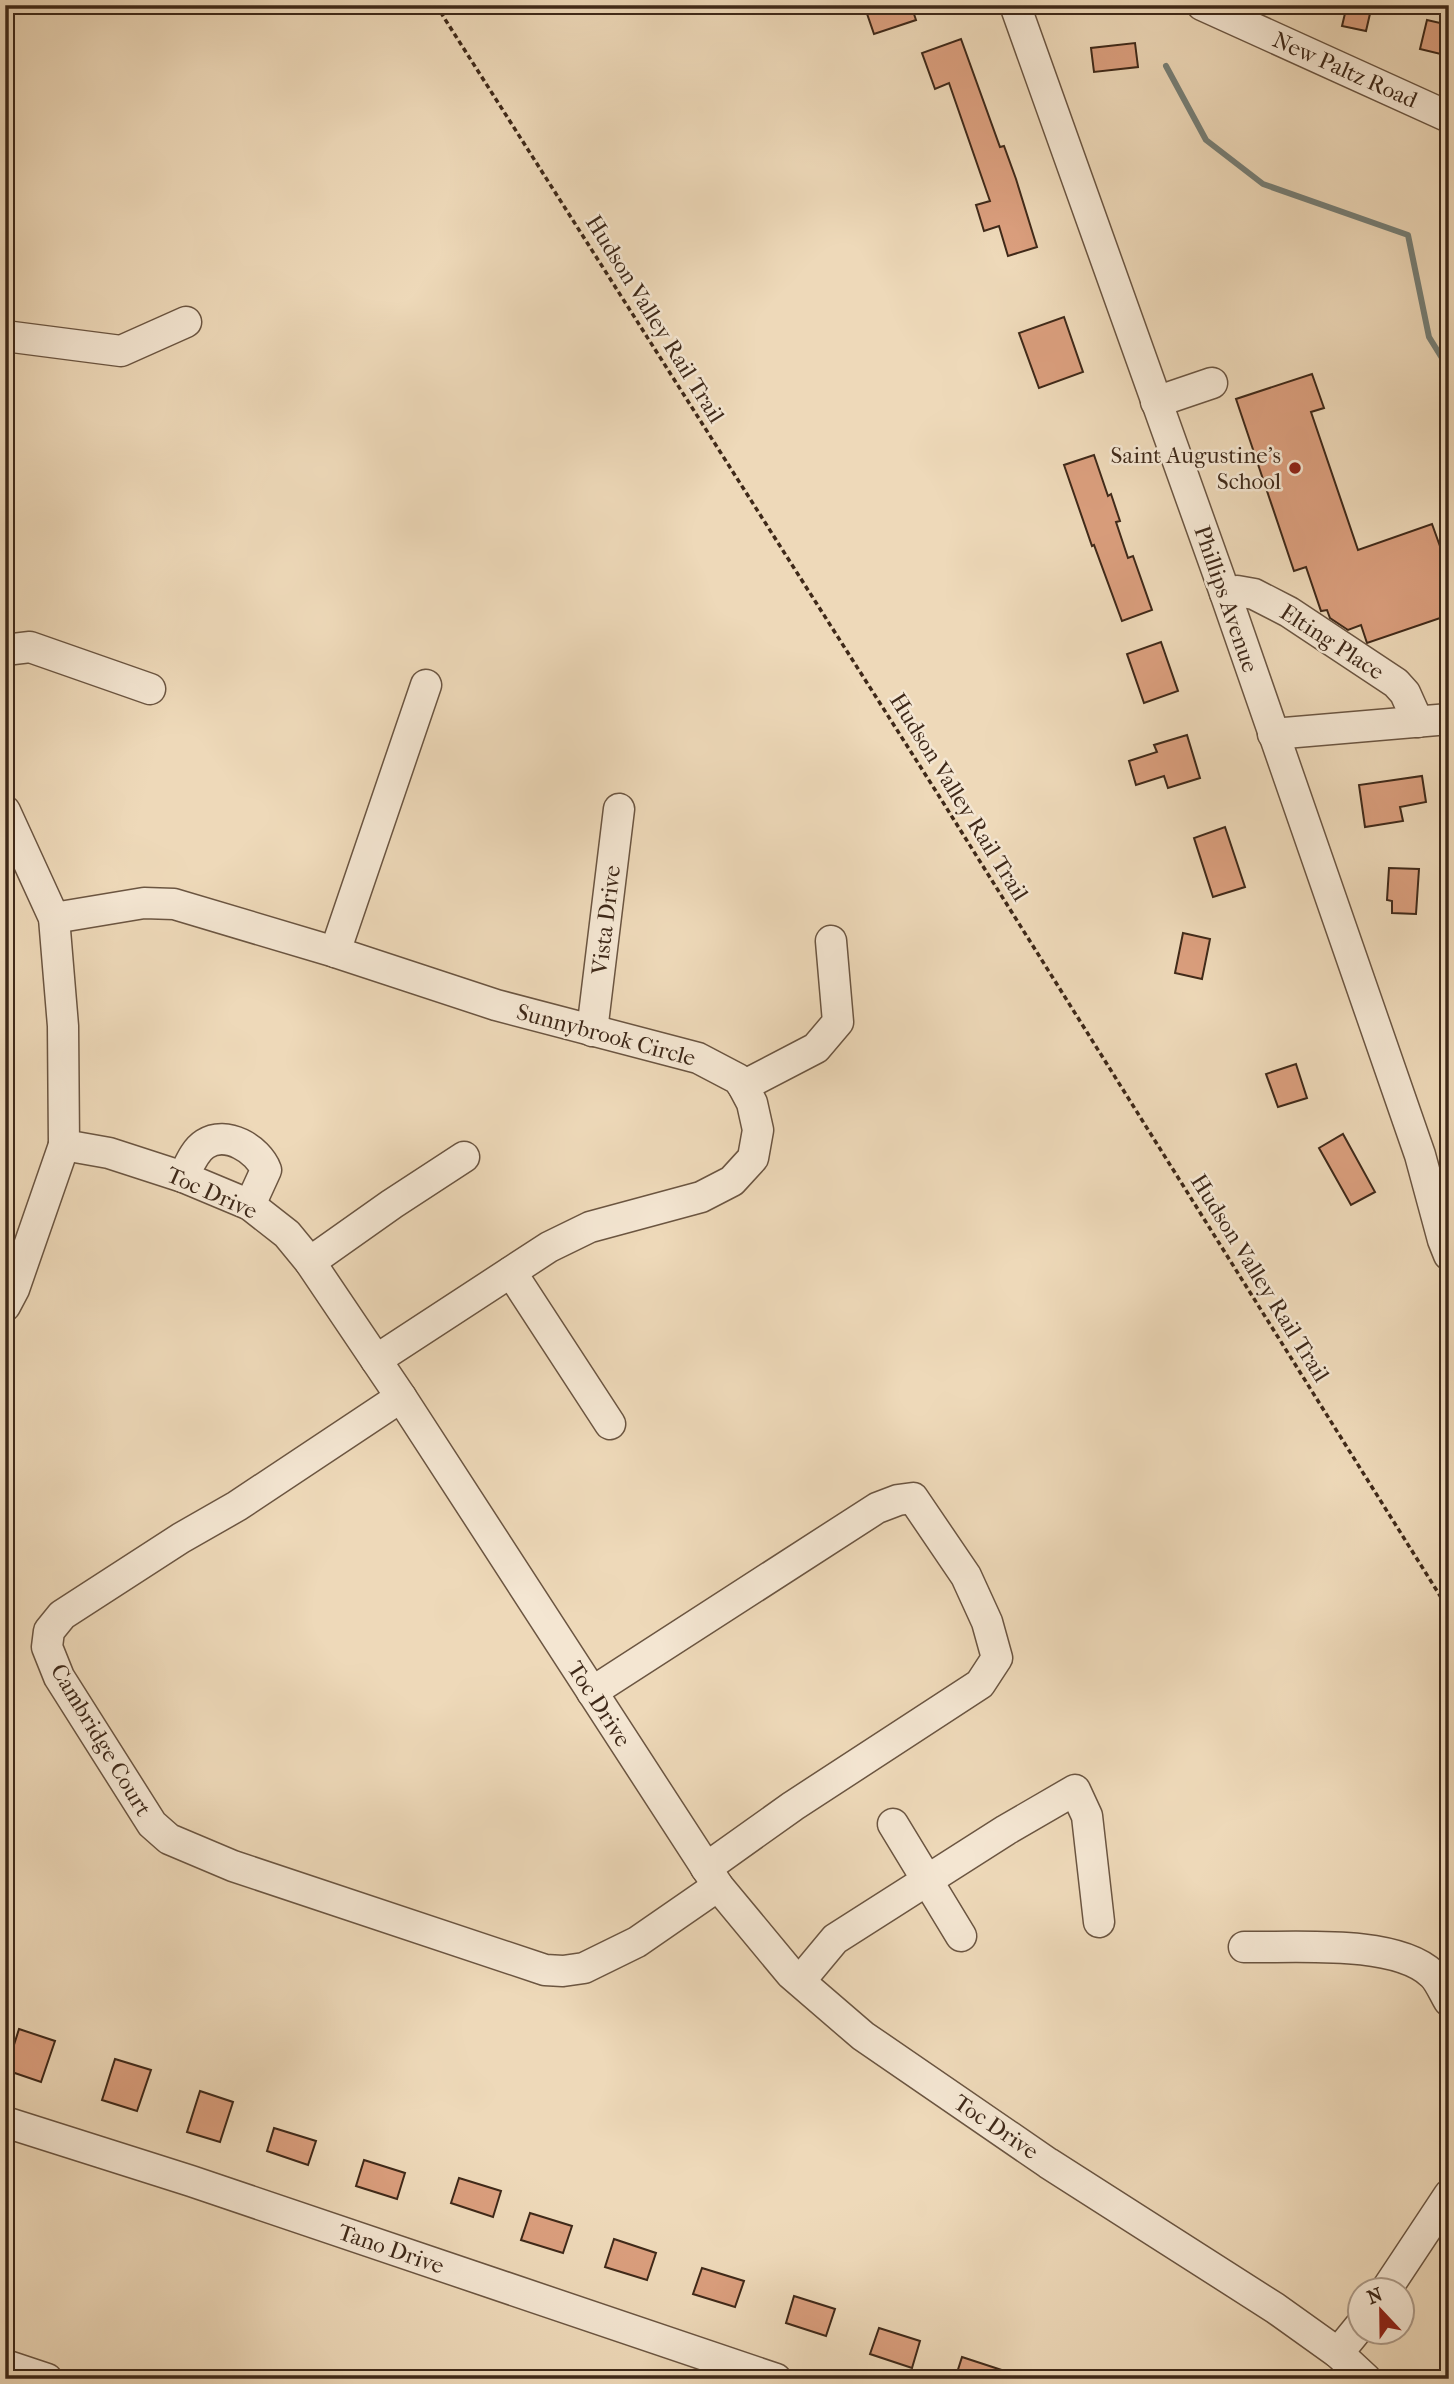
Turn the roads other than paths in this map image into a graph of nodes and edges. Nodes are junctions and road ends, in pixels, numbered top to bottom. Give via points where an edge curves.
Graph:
1 (1015, 5) edge
2 (1202, 5) edge
3 (1449, 117) edge
4 (186, 322) dead end
5 (5, 336) edge
6 (1212, 383) dead end
7 (1156, 402) junction
8 (1224, 593) junction
9 (5, 650) edge
10 (426, 685) dead end
11 (150, 689) dead end
12 (1449, 719) edge
13 (1418, 722) junction
14 (1273, 734) junction
15 (619, 809) dead end
16 (5, 811) edge
17 (54, 918) junction
18 (831, 941) dead end
19 (335, 952) junction
20 (592, 1031) junction
21 (743, 1086) junction
22 (64, 1145) junction
23 (1420, 1155) junction
24 (464, 1157) dead end
25 (1449, 1166) edge
26 (183, 1177) junction
27 (250, 1205) junction
28 (1449, 1255) edge
29 (310, 1262) junction
30 (511, 1272) junction
31 (5, 1306) edge
32 (376, 1360) junction
33 (401, 1397) junction
34 (610, 1424) dead end
35 (592, 1692) junction
36 (893, 1824) dead end
37 (712, 1877) junction
38 (927, 1881) junction
39 (1098, 1922) dead end
40 (961, 1936) dead end
41 (1244, 1947) dead end
42 (800, 1982) junction
43 (1449, 2001) edge
44 (5, 2122) edge
45 (1449, 2195) edge
46 (1396, 2276) edge
47 (1346, 2343) edge
48 (1338, 2353) junction
49 (5, 2365) edge
50 (47, 2379) edge
51 (776, 2379) edge
52 (1365, 2379) edge

1 - 7 street, Phillips Avenue
2 - 3 street, New Paltz Road
4 - 5 street via 121,351
6 - 7 street
7 - 8 street, Phillips Avenue
8 - 13 street, Elting Place via 1254,594 1332,640 1396,683
8 - 14 street, Phillips Avenue
9 - 11 street via 30,648
10 - 19 street
12 - 13 street
13 - 14 street
14 - 23 street, Phillips Avenue
15 - 20 street, Vista Drive
16 - 17 street
17 - 19 street, Sunnybrook Circle via 144,903 174,904
17 - 22 street via 63,1026
18 - 21 street via 838,1022 816,1048
19 - 20 street, Sunnybrook Circle
20 - 21 street, Sunnybrook Circle via 698,1058
21 - 30 street via 758,1130 753,1158 732,1181 701,1197 590,1227
22 - 26 street, Toc Drive via 109,1153
22 - 31 street
23 - 25 street
23 - 28 street, Phillips Avenue
24 - 29 street
26 - 27 street, Toc Drive
26 - 27 street via 197,1150 207,1142 229,1140 250,1149 266,1170
27 - 29 street, Toc Drive via 287,1234
29 - 32 street, Toc Drive
30 - 32 street
30 - 34 street
32 - 33 street, Toc Drive
33 - 35 street, Toc Drive
33 - 37 street, Cambridge Court via 62,1615 49,1630 47,1647 59,1677 152,1824 169,1839 233,1866 545,1970 584,1968 637,1942
35 - 37 street, Toc Drive
35 - 37 street, Cambridge Court via 877,1508 898,1500 913,1498 966,1576 997,1658 980,1684 793,1806
36 - 38 street
37 - 42 street, Toc Drive
38 - 39 street via 1075,1790 1087,1816
38 - 40 street
38 - 42 street via 835,1939
41 - 43 street via 1363,1949 1403,1956 1433,1974
42 - 48 street, Toc Drive via 863,2036
44 - 51 street, Tano Drive
45 - 46 street
47 - 48 street
48 - 52 street, Toc Drive
49 - 50 street

